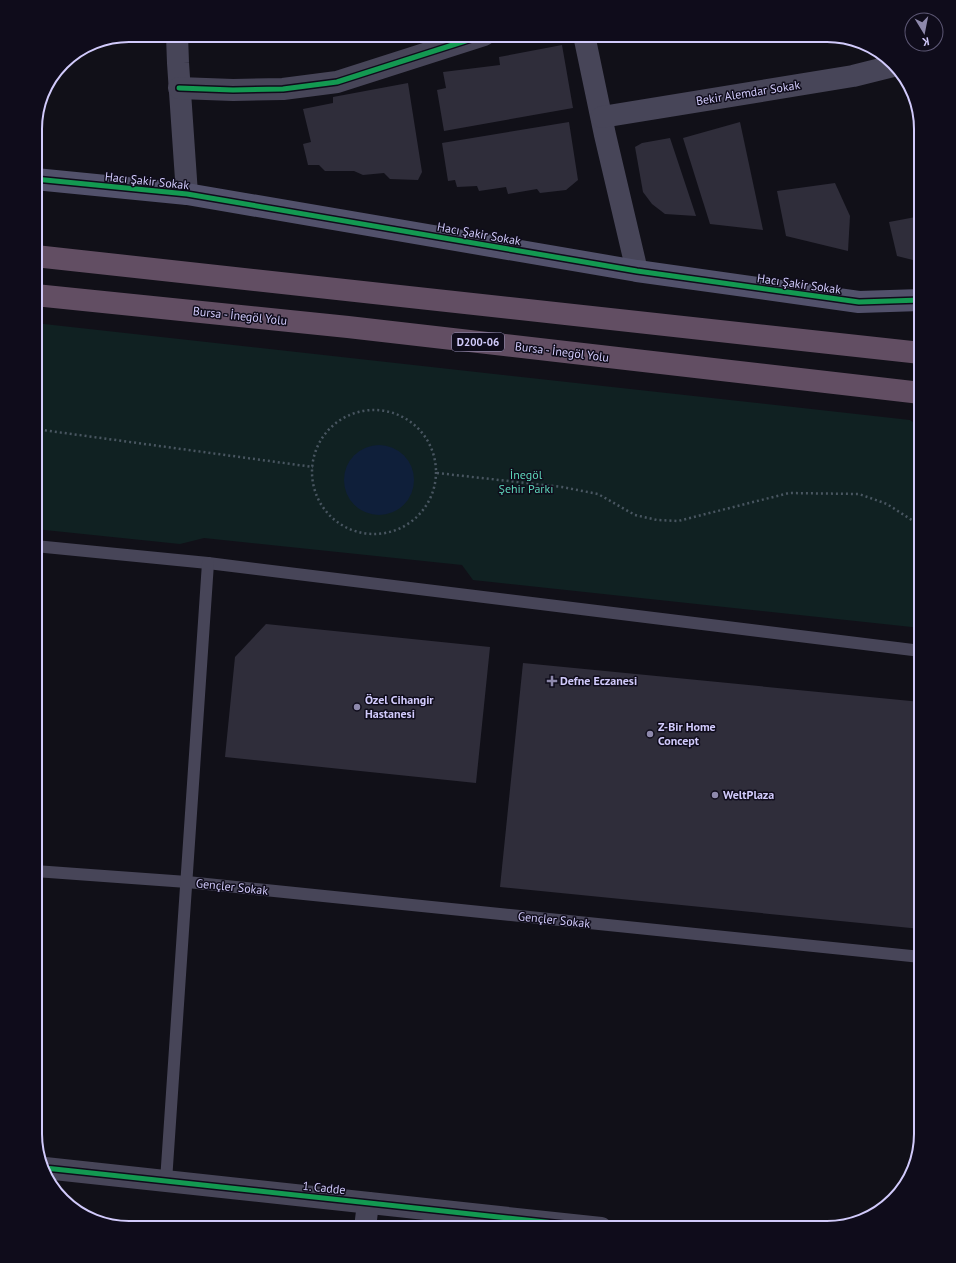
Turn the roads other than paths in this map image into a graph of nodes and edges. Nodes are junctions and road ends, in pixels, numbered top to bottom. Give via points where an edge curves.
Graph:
1 (177, 42) edge
2 (462, 42) edge
3 (586, 42) edge
4 (887, 67) edge
5 (179, 88) junction
6 (602, 117) junction
7 (42, 180) edge
8 (186, 194) junction
9 (42, 257) edge
10 (637, 271) junction
11 (42, 295) edge
12 (914, 300) edge
13 (914, 351) edge
14 (914, 392) edge
15 (42, 547) edge
16 (208, 563) junction
17 (914, 650) edge
18 (42, 872) edge
19 (187, 882) junction
20 (914, 956) edge
21 (50, 1168) edge
22 (166, 1181) junction
23 (368, 1203) junction
24 (367, 1221) edge
25 (536, 1221) edge

1 - 5 street
2 - 5 street via 337,82 283,89
3 - 6 street
4 - 6 street, Bekir Alemdar Sokak via 853,76
5 - 8 street
6 - 10 street
7 - 8 street, Hacı Şakir Sokak
8 - 10 street, Hacı Şakir Sokak
9 - 13 highway
10 - 12 street, Hacı Şakir Sokak via 859,302
11 - 14 highway, Bursa - İnegöl Yolu / D200-06
15 - 16 lane
16 - 17 lane
16 - 19 lane
18 - 19 lane, Gençler Sokak
19 - 20 lane, Gençler Sokak
19 - 22 lane
21 - 22 street, 1. Cadde
22 - 23 street, 1. Cadde
23 - 24 street
23 - 25 street, 1. Cadde

